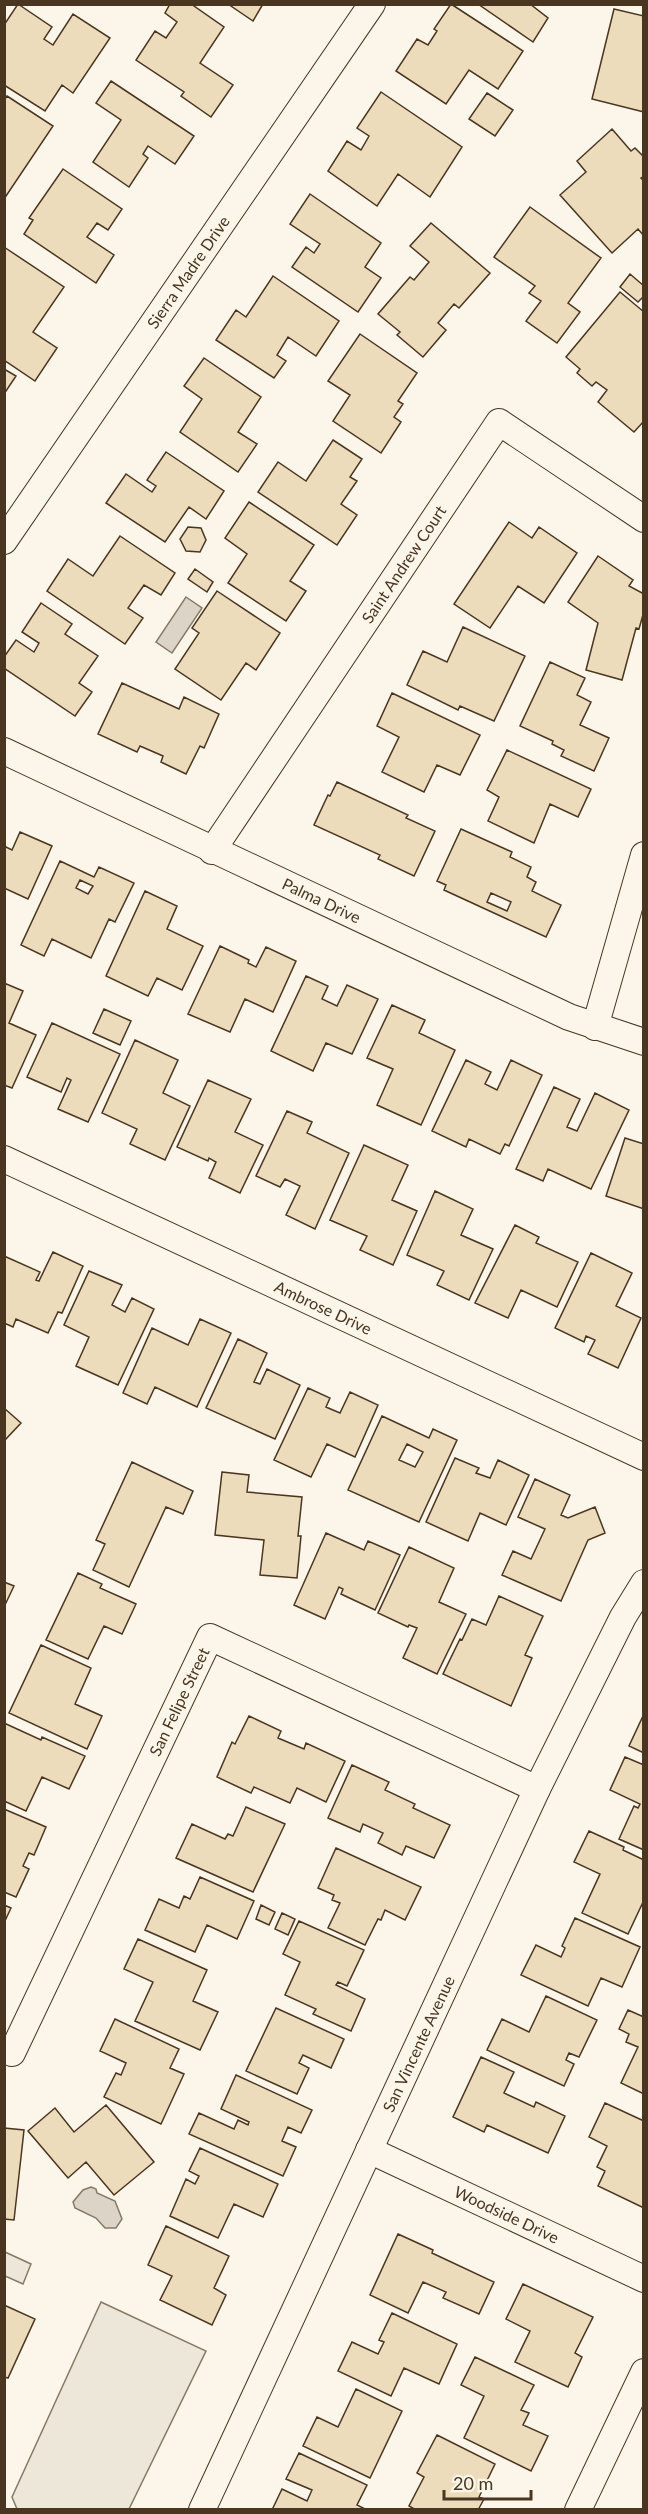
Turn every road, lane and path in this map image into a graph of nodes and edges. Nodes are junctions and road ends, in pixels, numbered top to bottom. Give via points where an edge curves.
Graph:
1 (372, 4) edge
2 (644, 519) edge
3 (4, 542) edge
4 (4, 751) edge
5 (212, 850) junction
6 (644, 855) edge
7 (595, 1027) junction
8 (644, 1042) edge
9 (4, 1159) edge
10 (644, 1457) edge
11 (644, 1583) edge
12 (537, 1789) junction
13 (4, 2049) edge
14 (369, 2150) junction
15 (644, 2279) edge
16 (644, 2372) edge
17 (202, 2510) edge
18 (578, 2510) edge

1 - 3 street, Sierra Madre Drive
2 - 5 street, Saint Andrew Court via 499,422
4 - 5 street, Palma Drive
5 - 7 street, Palma Drive
6 - 7 street
7 - 8 street, Palma Drive
9 - 10 street, Ambrose Drive
11 - 12 street, San Vincente Avenue
12 - 13 street, San Felipe Street via 210,1637 12,2053
12 - 14 street, San Vincente Avenue
14 - 15 street, Woodside Drive
14 - 17 street, San Vincente Avenue
16 - 18 street

